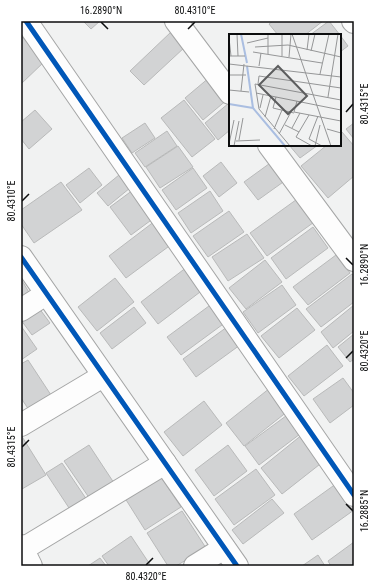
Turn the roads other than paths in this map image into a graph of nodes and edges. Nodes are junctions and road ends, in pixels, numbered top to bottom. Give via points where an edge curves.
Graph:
1 (26, 21) edge
2 (176, 21) edge
3 (229, 92) edge
4 (269, 146) edge
5 (21, 257) edge
6 (354, 260) edge
7 (46, 294) junction
8 (21, 310) edge
9 (103, 376) junction
10 (21, 426) edge
11 (165, 463) junction
12 (354, 494) edge
13 (224, 548) junction
14 (25, 554) edge
15 (195, 566) edge
16 (237, 566) edge

1 - 12 street
2 - 3 street
4 - 6 street
5 - 7 street
7 - 8 street
7 - 9 street
9 - 10 street
9 - 11 street
11 - 13 street
11 - 14 street
13 - 15 street
13 - 16 street

